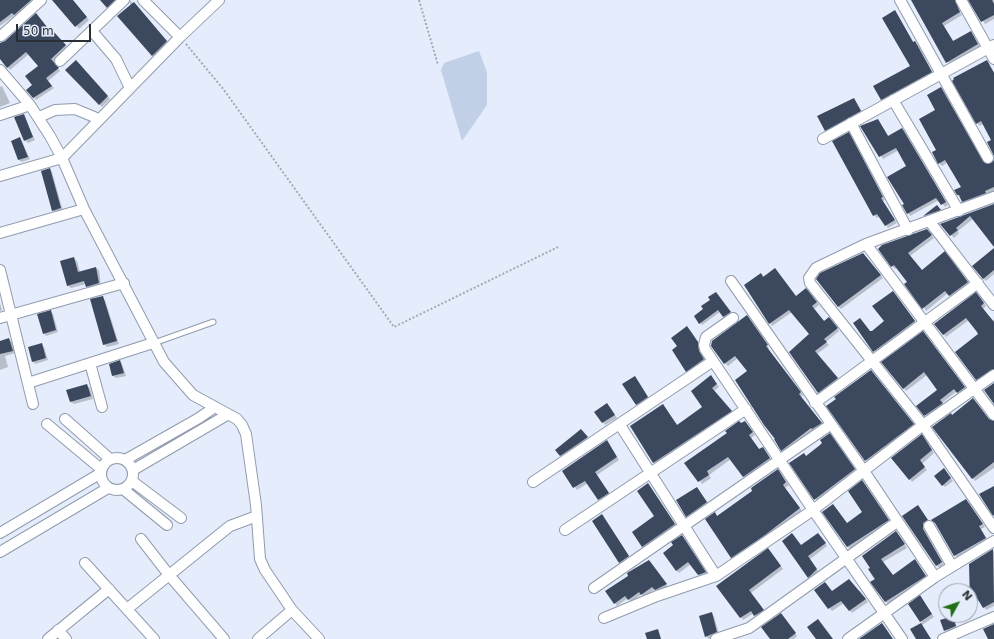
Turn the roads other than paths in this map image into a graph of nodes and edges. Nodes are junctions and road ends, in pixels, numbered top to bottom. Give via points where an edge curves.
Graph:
1 (41, 0) edge
2 (124, 0) edge
3 (143, 0) edge
4 (219, 0) edge
5 (900, 0) edge
6 (961, 0) edge
7 (92, 31) junction
8 (1, 36) dead end
9 (180, 37) junction
10 (991, 47) edge
11 (994, 59) edge
12 (60, 60) dead end
13 (0, 70) edge
14 (941, 74) junction
15 (4, 80) edge
16 (130, 88) junction
17 (893, 100) junction
18 (30, 105) junction
19 (0, 114) edge
20 (39, 117) junction
21 (99, 119) junction
22 (851, 123) junction
23 (823, 139) dead end
24 (62, 158) junction
25 (988, 158) dead end
26 (0, 176) edge
27 (994, 197) edge
28 (84, 210) junction
29 (959, 211) junction
30 (930, 222) junction
31 (908, 230) junction
32 (0, 233) edge
33 (866, 244) junction
34 (0, 270) edge
35 (731, 281) dead end
36 (124, 283) junction
37 (978, 283) junction
38 (994, 304) edge
39 (11, 315) junction
40 (0, 318) edge
41 (733, 318) dead end
42 (213, 322) dead end
43 (925, 322) junction
44 (153, 343) junction
45 (713, 361) junction
46 (872, 361) junction
47 (90, 363) junction
48 (994, 375) edge
49 (28, 383) junction
50 (975, 390) junction
51 (815, 403) junction
52 (34, 404) dead end
53 (102, 407) dead end
54 (215, 407) junction
55 (746, 410) junction
56 (227, 414) junction
57 (994, 415) edge
58 (65, 419) dead end
59 (47, 424) dead end
60 (620, 424) junction
61 (830, 425) junction
62 (923, 425) junction
63 (110, 459) junction
64 (124, 460) junction
65 (779, 460) junction
66 (101, 471) junction
67 (864, 471) junction
68 (650, 473) junction
69 (132, 475) junction
70 (534, 482) dead end
71 (108, 488) junction
72 (124, 489) junction
73 (813, 510) junction
74 (257, 516) junction
75 (181, 518) dead end
76 (897, 522) junction
77 (166, 525) dead end
78 (684, 526) junction
79 (929, 526) dead end
80 (994, 527) edge
81 (565, 530) dead end
82 (0, 533) edge
83 (141, 539) dead end
84 (994, 541) edge
85 (0, 552) edge
86 (845, 558) junction
87 (86, 563) dead end
88 (952, 566) junction
89 (169, 576) junction
90 (716, 576) junction
91 (935, 577) junction
92 (108, 588) junction
93 (594, 588) dead end
94 (127, 609) junction
95 (292, 610) junction
96 (884, 614) junction
97 (994, 617) edge
98 (604, 618) dead end
99 (58, 630) junction
100 (48, 639) edge
101 (66, 639) edge
102 (154, 639) edge
103 (224, 639) edge
104 (258, 639) edge
105 (319, 639) edge
106 (716, 639) edge
107 (848, 639) edge
108 (902, 639) edge
109 (943, 639) edge

1 - 8 street
2 - 7 street
3 - 9 street
4 - 9 street
5 - 14 street
6 - 10 street
7 - 12 street
7 - 16 street via 116,59
9 - 16 street
10 - 11 street
10 - 14 street
13 - 15 street
14 - 17 street
14 - 25 street
15 - 18 street
16 - 21 street
17 - 22 street
17 - 29 street
18 - 19 street
18 - 20 street
20 - 21 street via 55,110 75,110
20 - 24 street
21 - 24 street
22 - 23 street
22 - 31 street
24 - 26 street
24 - 28 street
27 - 29 street
28 - 32 street
28 - 36 street
29 - 30 street
30 - 31 street
30 - 37 street
31 - 33 street
33 - 43 street
33 - 46 street via 816,268 809,278 810,283
34 - 39 street
35 - 51 street
36 - 39 street
36 - 44 street
37 - 38 street
37 - 43 street
39 - 40 street
39 - 49 street
41 - 45 street via 704,341 705,349
42 - 44 lane
43 - 46 street
43 - 50 street
44 - 47 street
44 - 54 street via 182,384 193,395
45 - 55 street
45 - 60 street
46 - 51 street
46 - 62 street
47 - 49 street
47 - 53 street
48 - 50 street
49 - 52 street
50 - 57 street
50 - 62 street
51 - 61 street
54 - 56 street
54 - 64 street
55 - 65 street
55 - 68 street
56 - 69 street
56 - 74 street via 237,419 246,434
58 - 63 street
59 - 66 street
60 - 68 street
60 - 70 street
61 - 65 street
61 - 67 street
62 - 67 street
62 - 80 street
63 - 64 street
63 - 66 street
64 - 69 street
65 - 73 street
65 - 78 street
66 - 71 street via 102,480
66 - 82 street
67 - 73 street
67 - 76 street
68 - 78 street
68 - 81 street
69 - 72 street
69 - 75 street
71 - 72 street
71 - 85 street
72 - 77 street
73 - 86 street
73 - 90 street
74 - 89 street via 230,526
74 - 95 street via 260,559
76 - 86 street
76 - 91 street
78 - 90 street
78 - 93 street
79 - 88 street
83 - 89 street
84 - 88 street
86 - 96 street
86 - 106 street via 749,628
87 - 92 street
88 - 91 street
89 - 94 street
89 - 103 street
90 - 98 street
91 - 96 street
92 - 94 street
92 - 99 street
94 - 102 street
95 - 104 street
95 - 105 street
96 - 107 street
96 - 108 street
97 - 109 street
99 - 100 street
99 - 101 street

